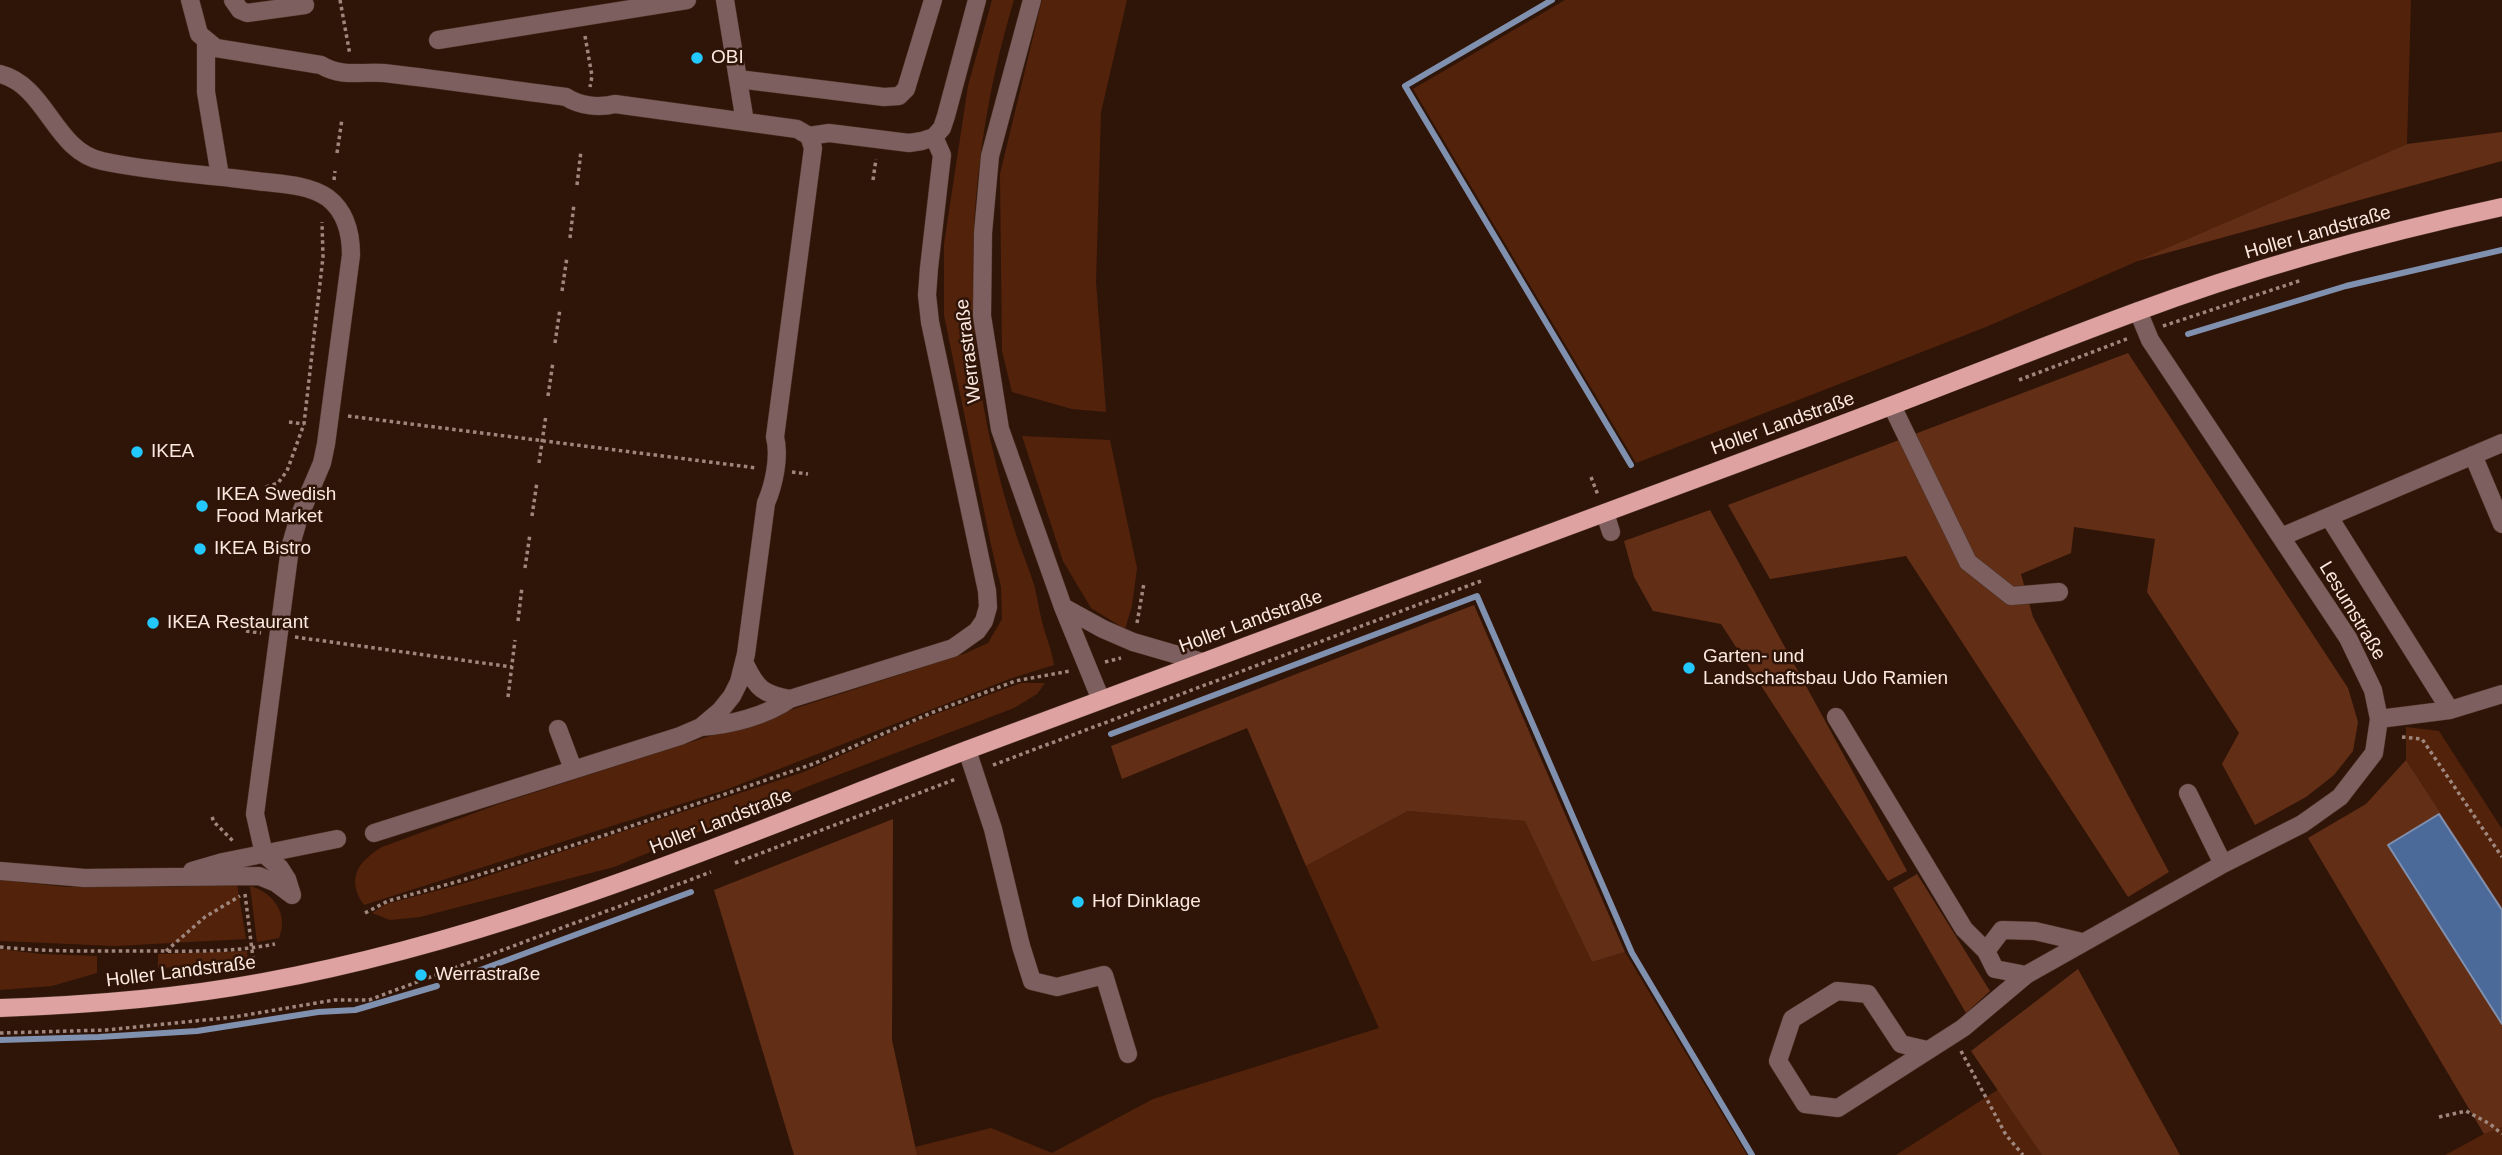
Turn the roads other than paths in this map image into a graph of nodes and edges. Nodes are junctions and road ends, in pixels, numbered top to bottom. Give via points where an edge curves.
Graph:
1 (190, 0) edge
2 (233, 0) edge
3 (687, 0) edge
4 (725, 0) edge
5 (933, 0) edge
6 (977, 0) edge
7 (1032, 0) edge
8 (304, 5) dead end
9 (438, 40) dead end
10 (206, 42) junction
11 (0, 74) edge
12 (738, 79) junction
13 (745, 122) junction
14 (809, 136) junction
15 (934, 137) junction
16 (220, 176) junction
17 (2502, 207) edge
18 (2138, 311) junction
19 (1892, 406) junction
20 (2502, 443) edge
21 (2473, 455) junction
22 (1605, 513) junction
23 (2329, 517) junction
24 (2502, 524) edge
25 (1611, 533) dead end
26 (2281, 537) junction
27 (2059, 592) dead end
28 (1063, 607) junction
29 (1202, 662) junction
30 (744, 664) junction
31 (2502, 694) edge
32 (790, 699) junction
33 (1101, 700) junction
34 (2450, 710) junction
35 (1836, 718) dead end
36 (701, 727) junction
37 (2378, 727) junction
38 (558, 729) dead end
39 (967, 750) junction
40 (573, 769) junction
41 (2188, 793) dead end
42 (374, 834) dead end
43 (337, 839) dead end
44 (264, 854) junction
45 (2223, 864) junction
46 (0, 871) edge
47 (178, 875) junction
48 (2082, 942) junction
49 (1986, 951) junction
50 (2026, 975) junction
51 (0, 1008) edge
52 (1927, 1050) junction
53 (1128, 1054) dead end

1 - 10 street via 195,26
2 - 8 street via 247,13
3 - 9 street
4 - 12 street
5 - 12 street via 906,89 899,96
6 - 15 street via 946,116
7 - 28 street, Werrastraße via 990,156 982,316 1000,429
10 - 13 street via 216,48 329,70 374,72 566,97 588,105 615,104
10 - 16 street via 206,92
11 - 16 street via 26,88 67,140 87,157
12 - 13 street
13 - 14 street via 797,128
14 - 15 street via 829,133 909,143
14 - 30 street via 813,148 777,446
15 - 32 street via 942,155 929,268 930,322 988,607 977,631 953,648
16 - 44 street via 316,192 339,210 351,239 327,444 299,517 282,598 255,814
17 - 18 main road, Holler Landstraße via 2309,255
18 - 19 main road, Holler Landstraße
18 - 26 street, Lesumstraße via 2150,340
19 - 22 main road, Holler Landstraße
19 - 27 street via 1968,562 2011,596
20 - 21 street
21 - 23 street
21 - 24 street
22 - 25 street
22 - 29 main road, Holler Landstraße
23 - 26 street
23 - 34 street
26 - 37 street, Lesumstraße via 2348,638 2373,690
28 - 29 street via 1133,642
28 - 33 street, Werrastraße
29 - 33 main road, Holler Landstraße
30 - 32 street via 764,692
30 - 36 street via 732,696
31 - 34 street
32 - 36 street via 779,708 722,726
33 - 39 main road, Holler Landstraße
34 - 37 street
35 - 49 street via 1964,929
36 - 40 street
37 - 45 street via 2374,753 2340,797 2302,824
38 - 40 street
39 - 51 main road, Holler Landstraße via 598,890 418,946 257,984 104,1003
39 - 53 street via 1032,981 1057,986 1104,975
40 - 42 street
41 - 45 street
43 - 44 street
44 - 47 street
44 - 47 street via 280,868 292,895 259,876
45 - 48 street
46 - 47 street via 85,878
48 - 49 street via 2035,931 2002,930
48 - 50 street
49 - 50 street via 1995,969
50 - 52 street via 1963,1028
52 - 52 street via 1838,1108 1805,1104 1777,1061 1791,1019 1837,991 1868,994 1901,1044

